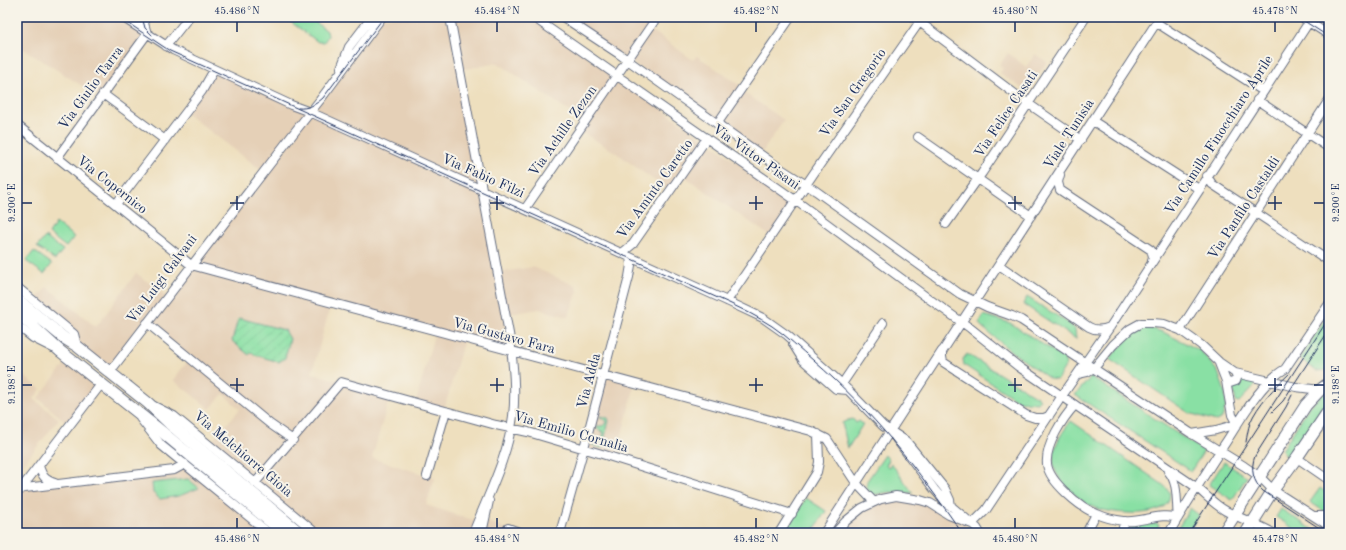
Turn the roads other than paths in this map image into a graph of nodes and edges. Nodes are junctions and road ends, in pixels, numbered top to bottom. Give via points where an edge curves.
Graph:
1 (122, 17) edge
2 (135, 17) edge
3 (189, 17) edge
4 (372, 17) edge
5 (382, 17) edge
6 (450, 17) edge
7 (533, 17) edge
8 (563, 17) edge
9 (657, 17) edge
10 (791, 17) edge
11 (1086, 17) edge
12 (918, 19) edge
13 (1305, 19) edge
14 (1158, 20) edge
15 (147, 34) junction
16 (1329, 35) edge
17 (166, 46) junction
18 (354, 47) junction
19 (628, 61) junction
20 (214, 70) junction
21 (620, 72) junction
22 (1263, 91) junction
23 (103, 94) junction
24 (1256, 100) junction
25 (1329, 100) edge
26 (1028, 104) junction
27 (310, 112) junction
28 (1093, 121) junction
29 (717, 124) junction
30 (17, 125) edge
31 (1307, 134) junction
32 (918, 137) dead end
33 (707, 138) junction
34 (165, 140) junction
35 (1080, 140) junction
36 (1329, 148) edge
37 (57, 158) junction
38 (1061, 170) junction
39 (1207, 176) junction
40 (978, 180) junction
41 (806, 185) junction
42 (1199, 189) junction
43 (482, 190) junction
44 (1060, 190) junction
45 (796, 200) junction
46 (1040, 202) junction
47 (116, 204) junction
48 (525, 209) junction
49 (1256, 213) junction
50 (1031, 216) junction
51 (946, 224) dead end
52 (622, 253) junction
53 (630, 257) junction
54 (1329, 261) edge
55 (1151, 264) junction
56 (191, 265) junction
57 (999, 265) junction
58 (17, 287) edge
59 (17, 299) edge
60 (727, 301) junction
61 (974, 302) junction
62 (1329, 304) edge
63 (17, 312) edge
64 (962, 322) junction
65 (883, 323) dead end
66 (147, 324) junction
67 (17, 325) edge
68 (1110, 327) junction
69 (1180, 330) junction
70 (786, 335) junction
71 (77, 346) junction
72 (943, 350) junction
73 (60, 351) junction
74 (511, 351) junction
75 (1219, 362) junction
76 (1085, 363) junction
77 (1093, 368) junction
78 (1233, 372) junction
79 (109, 373) junction
80 (1078, 374) junction
81 (604, 376) junction
82 (1225, 379) junction
83 (1270, 381) junction
84 (102, 383) junction
85 (1329, 383) edge
86 (842, 384) junction
87 (848, 390) junction
88 (1320, 390) junction
89 (1062, 396) junction
90 (148, 403) junction
91 (1075, 405) junction
92 (132, 408) junction
93 (1329, 410) edge
94 (446, 411) junction
95 (1049, 416) junction
96 (1237, 424) junction
97 (510, 429) junction
98 (890, 430) junction
99 (814, 432) junction
100 (1192, 434) junction
101 (293, 440) junction
102 (584, 448) junction
103 (1220, 451) junction
104 (1297, 458) junction
105 (1158, 462) junction
106 (185, 464) junction
107 (39, 466) junction
108 (427, 476) dead end
109 (1260, 478) junction
110 (1329, 480) edge
111 (57, 483) junction
112 (255, 483) junction
113 (856, 483) junction
114 (1196, 487) junction
115 (19, 490) edge
116 (1273, 490) junction
117 (874, 502) junction
118 (792, 514) junction
119 (1096, 514) junction
120 (1235, 515) junction
121 (1314, 516) junction
122 (1329, 516) edge
123 (1178, 518) junction
124 (1125, 521) junction
125 (1252, 522) junction
126 (972, 524) junction
127 (1329, 526) edge
128 (508, 528) dead end
129 (478, 530) edge
130 (269, 533) edge
131 (284, 533) edge
132 (300, 533) edge
133 (316, 533) edge
134 (522, 533) edge
135 (560, 533) edge
136 (779, 533) edge
137 (824, 533) edge
138 (835, 533) edge
139 (974, 533) edge
140 (980, 533) edge
141 (1086, 533) edge
142 (1125, 533) edge
143 (1169, 533) edge
144 (1223, 533) edge
145 (1246, 533) edge
146 (1272, 533) edge

1 - 15 street, Via Fabio Filzi
2 - 15 street via 144,23
3 - 17 street
4 - 18 street
5 - 18 street
6 - 43 street
7 - 21 street, Via Vittor Pisani
8 - 19 street, Via Vittor Pisani
9 - 19 street, Via Achille Zezon
10 - 29 street
11 - 26 street, Via Felice Casati
12 - 26 street
12 - 41 street, Via San Gregorio
13 - 16 street
13 - 22 street, Via Camillo Finocchiaro Aprile
14 - 22 street
14 - 28 street, Viale Tunisia
15 - 17 street, Via Fabio Filzi
15 - 23 street, Via Giulio Tarra
17 - 20 street, Via Fabio Filzi
18 - 27 street, Via Luigi Galvani via 346,54 339,74
19 - 21 street, Via Achille Zezon
19 - 29 street, Via Vittor Pisani
20 - 27 street, Via Fabio Filzi
20 - 34 street via 206,86
21 - 33 street, Via Vittor Pisani
21 - 48 street, Via Achille Zezon
22 - 24 street, Via Camillo Finocchiaro Aprile
23 - 34 street
23 - 37 street, Via Giulio Tarra
24 - 31 street
24 - 39 street, Via Camillo Finocchiaro Aprile
25 - 31 street, Via Panfilo Castaldi
26 - 35 street
26 - 40 street, Via Felice Casati
27 - 43 street, Via Fabio Filzi
27 - 56 street, Via Luigi Galvani
28 - 35 street, Viale Tunisia
28 - 42 street
29 - 41 street, Via Vittor Pisani
30 - 37 street, Via Copernico
31 - 36 street
31 - 49 street, Via Panfilo Castaldi
32 - 40 street
33 - 45 street, Via Vittor Pisani
33 - 52 street, Via Aminto Caretto via 633,244
34 - 47 street
35 - 38 street, Viale Tunisia
37 - 47 street, Via Copernico
38 - 44 street via 1058,182
38 - 46 street, Viale Tunisia
39 - 42 street, Via Camillo Finocchiaro Aprile
39 - 49 street via 1212,184
40 - 50 street
40 - 51 street, Via Felice Casati
41 - 45 street, Via San Gregorio
41 - 61 street, Via Vittor Pisani
42 - 55 street, Via Camillo Finocchiaro Aprile
43 - 48 street, Via Fabio Filzi
43 - 74 street
44 - 46 street
44 - 55 street via 1151,250
45 - 60 street, Via San Gregorio
45 - 64 street, Via Vittor Pisani
46 - 50 street, Viale Tunisia
47 - 56 street, Via Copernico
48 - 52 street, Via Fabio Filzi
49 - 54 street
49 - 69 street, Via Panfilo Castaldi
50 - 57 street, Viale Tunisia
52 - 53 street, Via Fabio Filzi
53 - 60 street, Via Fabio Filzi
53 - 81 street, Via Adda via 629,277
55 - 68 street, Via Camillo Finocchiaro Aprile
56 - 66 street, Via Luigi Galvani
56 - 74 street, Via Gustavo Fara
57 - 61 street, Viale Tunisia
57 - 68 street via 1089,327 1099,330
58 - 71 street, Via Melchiorre Gioia via 74,334
59 - 71 main road, Via Melchiorre Gioia
60 - 70 street, Via Fabio Filzi via 763,318
61 - 64 street, Viale Tunisia
61 - 76 street, Via Vittor Pisani via 1016,318
62 - 83 street via 1285,369
63 - 73 main road
64 - 72 street, Viale Tunisia
64 - 89 street, Via Vittor Pisani via 1015,364
65 - 86 street
66 - 79 street, Via Luigi Galvani
66 - 101 street
67 - 73 street via 33,338
68 - 76 street, Via Camillo Finocchiaro Aprile
69 - 75 street
69 - 77 street via 1157,323 1135,326 1117,340
70 - 86 street, Via Fabio Filzi
70 - 87 street, Via Fabio Filzi via 803,360 836,389
71 - 79 main road, Via Melchiorre Gioia
72 - 95 street via 941,356 944,362 1020,412 1035,418
72 - 98 street, Viale Tunisia
73 - 84 main road
74 - 81 street, Via Gustavo Fara
74 - 97 street via 513,417
75 - 78 street
75 - 82 street
76 - 77 street, Via Vittor Pisani
76 - 80 street, Via Camillo Finocchiaro Aprile
77 - 80 street
77 - 100 street, Via Vittor Pisani
78 - 82 street via 1227,372
78 - 83 street
79 - 84 main road, Via Luigi Galvani
79 - 90 main road, Via Melchiorre Gioia
80 - 89 street, Via Camillo Finocchiaro Aprile
81 - 99 street, Via Gustavo Fara
81 - 102 street, Via Adda
82 - 96 street via 1232,415
83 - 88 street
83 - 96 street
84 - 92 main road
84 - 107 street, Via Luigi Galvani
85 - 88 main road
86 - 87 street, Via Fabio Filzi
87 - 98 street
88 - 109 main road via 1306,405
89 - 91 street, Via Vittor Pisani
89 - 95 street, Via Camillo Finocchiaro Aprile
90 - 112 street, Via Melchiorre Gioia via 174,416
90 - 132 main road, Via Melchiorre Gioia
91 - 105 street, Via Vittor Pisani
91 - 119 street via 1065,416 1052,440 1048,466 1051,475 1063,489
92 - 106 street via 161,444
92 - 131 main road
93 - 104 main road
94 - 97 street, Via Emilio Cornalia
94 - 101 street, Via Emilio Cornalia via 341,382
94 - 108 street
95 - 126 street, Via Camillo Finocchiaro Aprile via 985,512
96 - 100 street
96 - 103 street
97 - 102 street, Via Emilio Cornalia
97 - 129 street
98 - 113 street, Viale Tunisia
98 - 126 street via 947,504
99 - 113 street via 827,439
99 - 118 street via 819,462 817,472
100 - 103 street, Via Vittor Pisani
101 - 112 street
102 - 118 street, Via Emilio Cornalia
102 - 135 street, Via Adda
103 - 109 street, Via Vittor Pisani
103 - 114 street
104 - 110 street
104 - 116 main road
105 - 114 street
105 - 123 street via 1174,480
106 - 111 street via 174,470
106 - 130 street
107 - 111 street via 41,474 46,479
107 - 115 street, Via Luigi Galvani
109 - 116 street, Via Vittor Pisani
109 - 120 main road
111 - 115 street
112 - 133 street, Via Melchiorre Gioia
113 - 117 street
113 - 137 street, Viale Tunisia
114 - 120 street
114 - 123 street
116 - 121 street, Via Vittor Pisani
116 - 125 main road
117 - 126 street via 896,496 920,500
117 - 138 street via 862,508
118 - 136 street
119 - 124 street
119 - 141 street
120 - 125 street
120 - 144 main road
121 - 122 street
121 - 127 street, Via Vittor Pisani
123 - 124 street via 1165,515
123 - 143 street
124 - 142 street
125 - 145 main road
125 - 146 street
126 - 139 street
126 - 140 street
128 - 134 street

